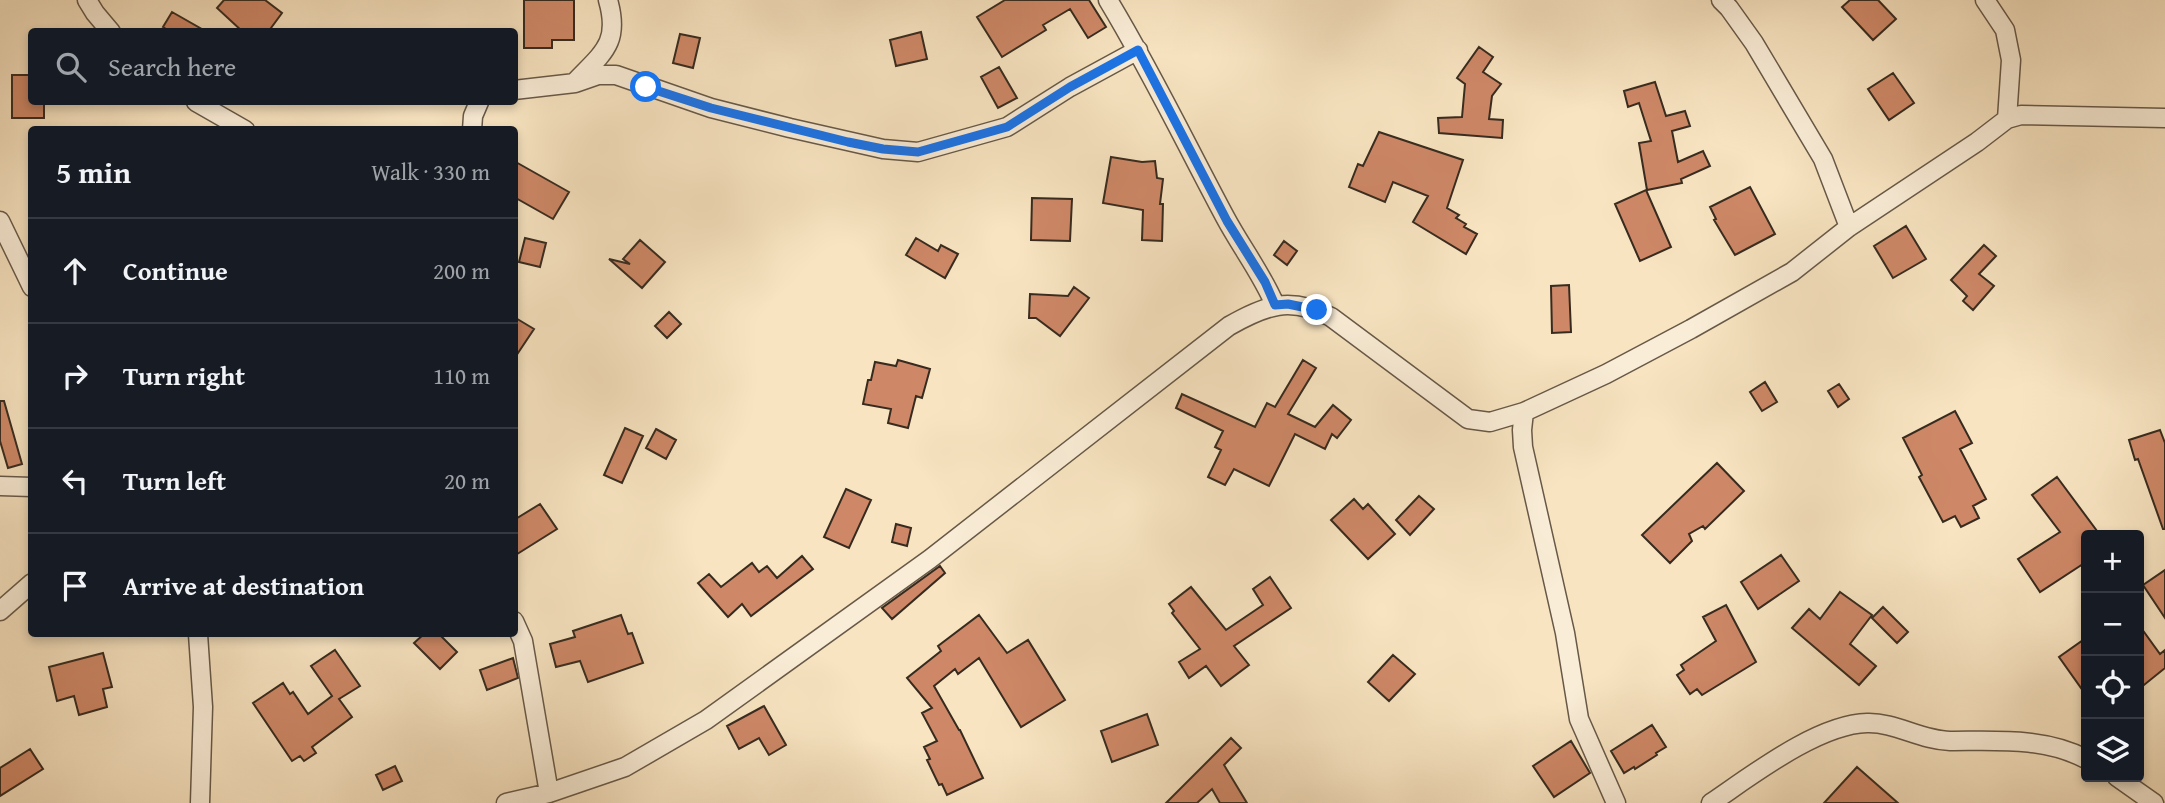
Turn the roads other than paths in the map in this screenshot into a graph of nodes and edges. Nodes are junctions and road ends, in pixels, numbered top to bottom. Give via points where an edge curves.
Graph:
1 (87, 0) edge
2 (608, 0) edge
3 (1108, 0) edge
4 (1720, 0) edge
5 (1985, 0) edge
6 (108, 28) edge
7 (1138, 50) junction
8 (575, 83) junction
9 (518, 90) edge
10 (201, 105) edge
11 (478, 105) edge
12 (2165, 118) edge
13 (2007, 119) junction
14 (238, 126) edge
15 (472, 126) edge
16 (0, 220) edge
17 (1849, 227) junction
18 (28, 279) edge
19 (1275, 305) junction
20 (1524, 412) junction
21 (0, 486) edge
22 (28, 487) edge
23 (28, 586) edge
24 (0, 611) edge
25 (518, 630) edge
26 (198, 637) edge
27 (2081, 756) edge
28 (2124, 782) edge
29 (549, 793) junction
30 (200, 803) edge
31 (506, 803) edge
32 (1616, 803) edge
33 (1712, 803) edge
34 (2154, 803) edge

1 - 6 street
2 - 8 street via 612,36
3 - 7 street
4 - 17 street via 1754,43 1823,159
5 - 13 street via 2005,30 2011,60
7 - 8 street via 1007,127 918,152 883,149 711,108 616,75
7 - 19 street
8 - 9 street
10 - 14 street
11 - 15 street
12 - 13 street via 2021,115
13 - 17 street
16 - 18 street
17 - 20 street via 1758,291
19 - 20 street via 1303,306 1331,317 1468,419 1490,422
19 - 29 street via 1229,327 930,559 706,720 625,767
20 - 32 street via 1523,447 1565,633 1579,719
21 - 22 street
23 - 24 street
25 - 29 street
26 - 30 street via 203,707
27 - 33 street via 2040,744 1925,738 1868,723 1843,726 1780,755
28 - 34 street
29 - 31 street

